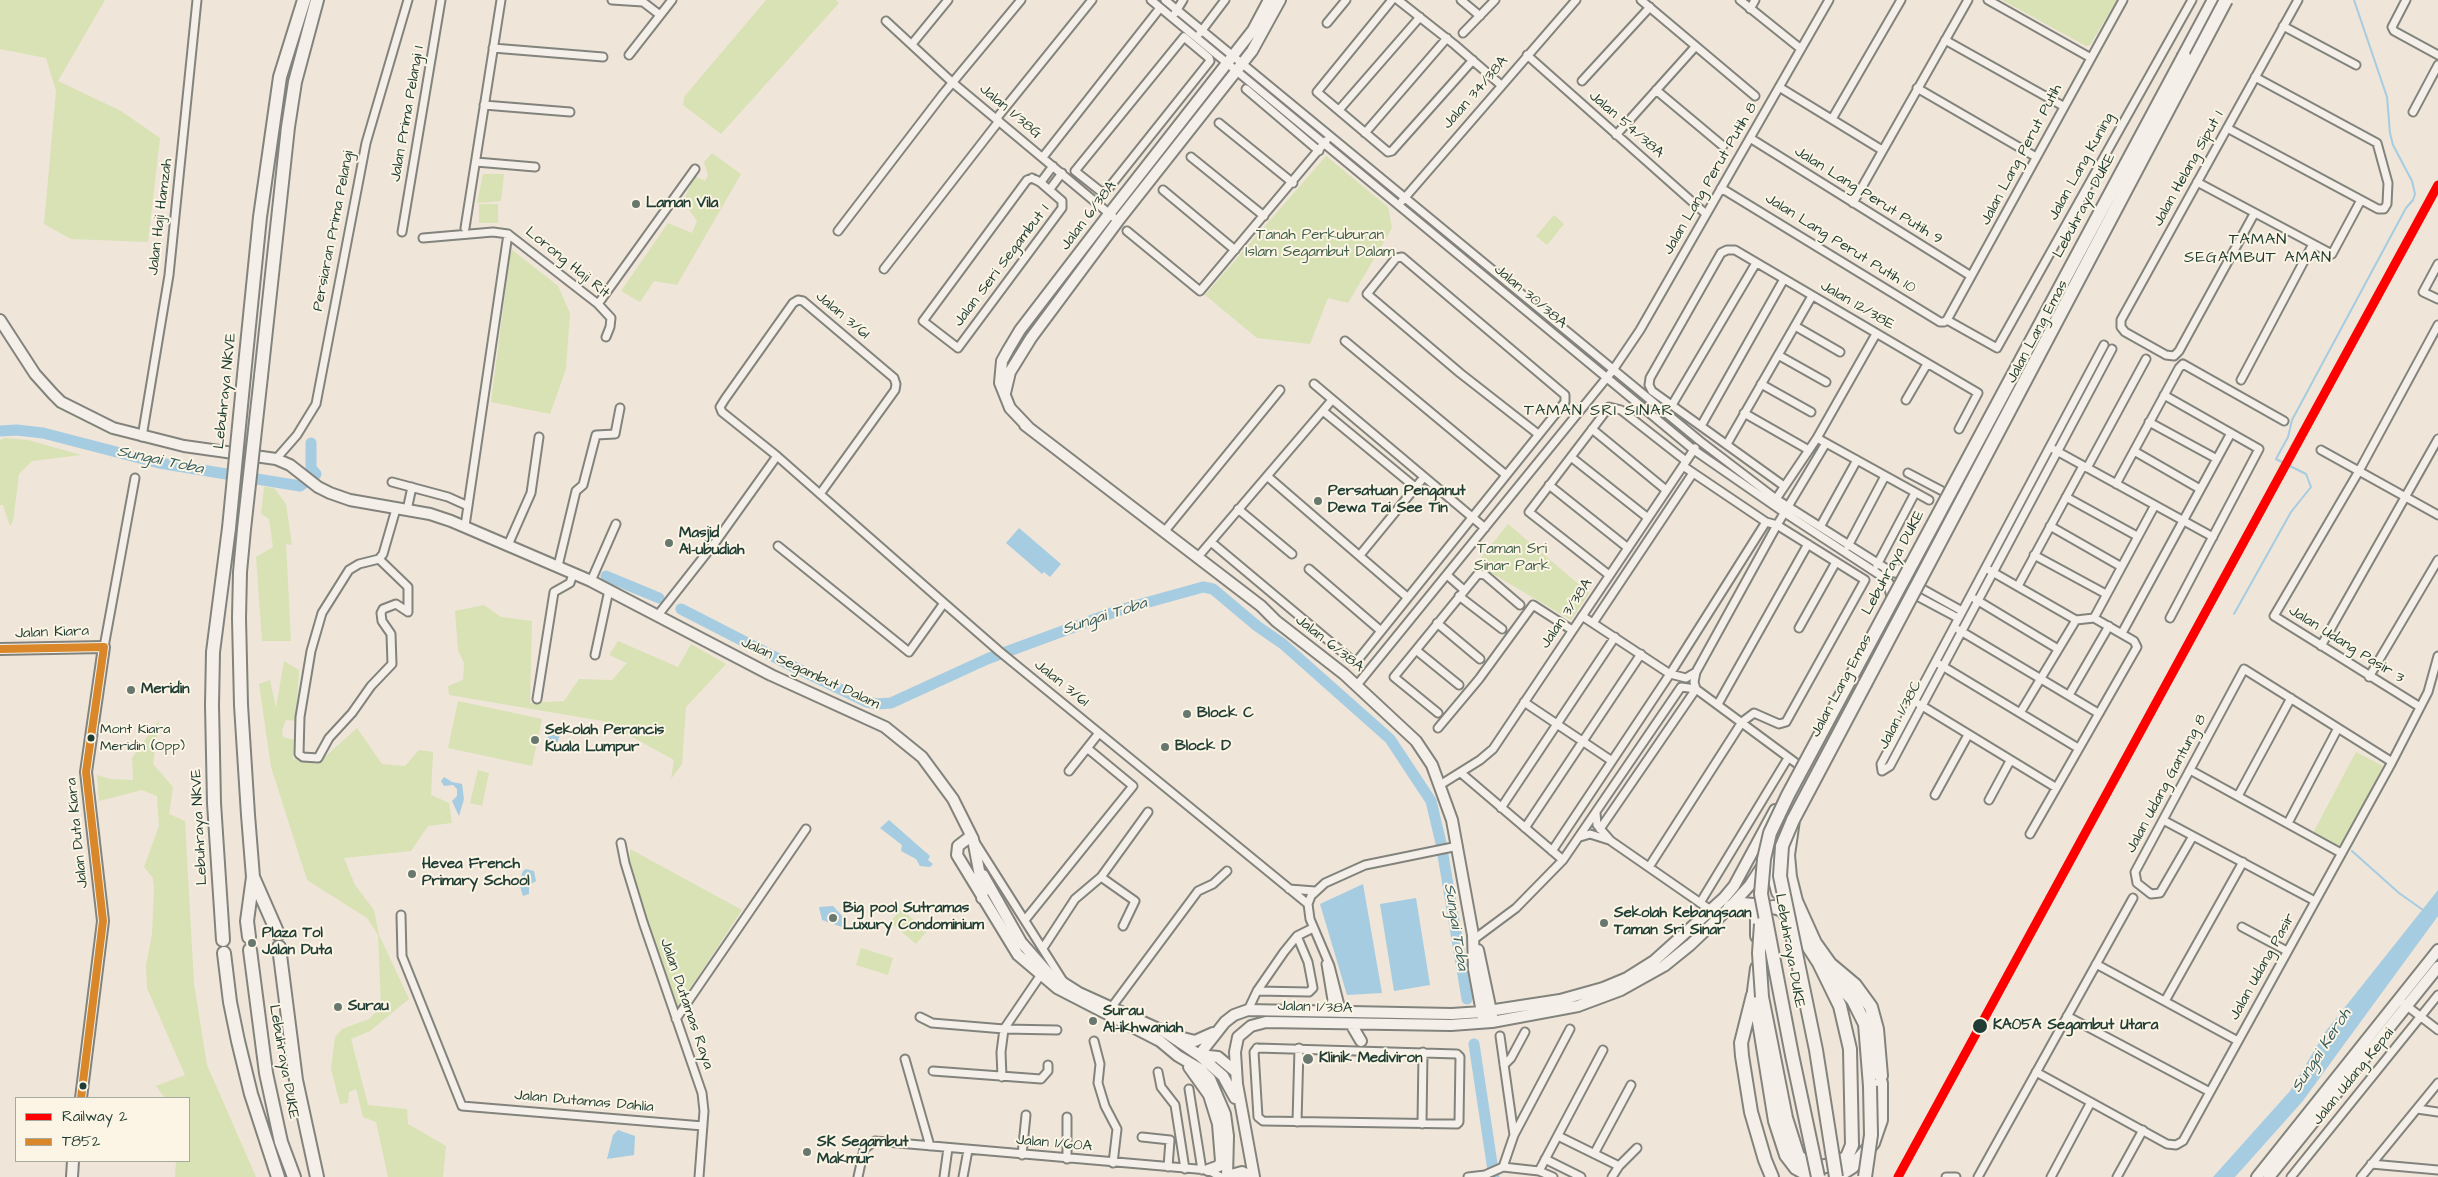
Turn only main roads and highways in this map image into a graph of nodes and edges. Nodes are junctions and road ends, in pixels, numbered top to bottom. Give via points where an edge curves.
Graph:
1 (304, 0) edge
2 (317, 0) edge
3 (1269, 0) edge
4 (1280, 0) edge
5 (2214, 0) edge
6 (2218, 0) edge
7 (2226, 0) edge
8 (2231, 0) edge
9 (0, 320) edge
10 (1008, 350) junction
11 (1017, 358) junction
12 (1005, 397) junction
13 (1912, 564) junction
14 (1906, 585) junction
15 (1893, 598) junction
16 (104, 647) joint
17 (0, 649) edge
18 (1793, 820) junction
19 (1782, 829) junction
20 (972, 838) junction
21 (978, 867) junction
22 (253, 877) junction
23 (1761, 894) junction
24 (982, 898) junction
25 (1730, 907) junction
26 (1792, 921) junction
27 (1757, 922) junction
28 (2438, 950) edge
29 (1819, 963) junction
30 (2438, 967) edge
31 (1483, 991) junction
32 (1758, 994) junction
33 (2403, 1003) junction
34 (1513, 1008) junction
35 (1322, 1012) junction
36 (1399, 1013) junction
37 (1452, 1014) junction
38 (1487, 1017) junction
39 (1361, 1023) junction
40 (1216, 1031) junction
41 (1165, 1032) junction
42 (1199, 1055) junction
43 (1178, 1056) junction
44 (1200, 1069) junction
45 (1236, 1072) junction
46 (81, 1097) edge
47 (1243, 1122) junction
48 (73, 1162) edge
49 (1205, 1170) road end
50 (72, 1177) edge
51 (278, 1177) edge
52 (294, 1177) edge
53 (317, 1177) edge
54 (1227, 1177) edge
55 (1253, 1177) edge
56 (1772, 1177) edge
57 (1812, 1177) edge
58 (1818, 1177) edge
59 (1836, 1177) edge
60 (1865, 1177) edge
61 (2257, 1177) edge
62 (2269, 1177) edge

1 - 51 highway, Lebuhraya NKVE, bridge via 280,77 260,217 229,528 213,652 214,803 230,1002 254,1104
2 - 22 highway, bridge via 295,82 288,127 240,572 241,705
3 - 10 main road, Jalan 6/38A via 1253,30 1020,330
4 - 11 main road, Jalan 6/38A via 1262,36 1118,221
5 - 23 highway, Lebuhraya DUKE, bridge via 1788,795 1765,850
6 - 13 main road, Jalan Lang Emas via 1998,395
7 - 18 highway, Lebuhraya DUKE, bridge
8 - 14 main road, Jalan Lang Emas via 2026,387
9 - 20 main road, Jalan Segambut Dalam via 35,374 61,402 113,428 184,446 276,459 304,474 318,487 350,500 430,514 465,526 591,581 779,679 886,727 922,757 953,799
10 - 11 main road via 1008,358
10 - 12 main road, Jalan 6/38A via 1000,373
11 - 12 main road, Jalan 6/38A via 1006,385
12 - 31 main road, Jalan 6/38A via 1025,425 1261,606 1357,685 1416,741 1432,765 1458,846 1474,938 1474,969
13 - 14 main road, Jalan Lang Emas
13 - 15 main road via 1903,570 1885,574
14 - 15 main road, Jalan Lang Emas
14 - 19 main road, Jalan Lang Emas
15 - 34 main road, Jalan Lang Emas via 1734,886 1712,911 1654,962 1628,978 1583,995
16 - 17 main road, Jalan Kiara
16 - 46 main road, Jalan Duta Kiara via 86,772 103,921
18 - 59 highway, Lebuhraya DUKE, bridge via 1782,846 1780,876 1816,1050
18 - 59 highway, bridge via 1788,855 1790,877 1804,922 1822,954 1855,985 1871,1006 1877,1029 1881,1120 1873,1143 1857,1162
19 - 25 main road, Jalan Lang Emas via 1766,861
19 - 26 highway via 1775,852 1774,876
20 - 21 main road, Jalan Segambut Dalam
20 - 24 main road via 958,846 957,855
21 - 24 main road, Jalan Segambut Dalam
21 - 41 main road via 1021,942 1049,974 1079,993
22 - 52 highway, Lebuhraya DUKE via 247,921 266,1073 281,1142
22 - 53 highway via 278,940 296,1080
23 - 32 highway, bridge
23 - 58 highway, Lebuhraya DUKE, bridge
24 - 43 main road, Jalan Segambut Dalam via 1018,955 1040,976 1075,1000 1160,1041
25 - 27 highway via 1753,905
25 - 38 main road, Jalan Lang Emas via 1664,966 1621,990 1578,1006
26 - 27 highway via 1782,910 1771,907 1761,912
26 - 29 highway
27 - 32 highway
28 - 33 main road
29 - 32 highway via 1840,1006 1850,1049 1852,1145 1847,1157 1835,1165 1816,1167 1798,1156 1786,1118
29 - 60 highway, bridge via 1853,1000 1864,1024 1872,1118
30 - 33 main road
31 - 34 main road
31 - 37 main road via 1473,1004
31 - 38 main road, Jalan 6/38A
32 - 56 highway via 1741,1042 1742,1056 1751,1112
32 - 57 highway via 1771,1102 1780,1138 1796,1168
33 - 61 main road
33 - 62 main road via 2368,1055
34 - 38 main road, Jalan Lang Emas
35 - 36 main road, Jalan 1/38A
35 - 39 main road
35 - 40 main road, Jalan 1/38A via 1248,1010 1234,1015
36 - 37 main road, Jalan 1/38A
36 - 39 main road
37 - 38 main road, Jalan 1/38A
38 - 39 main road, Jalan 1/38A via 1451,1025
39 - 39 main road via 1361,1046
39 - 45 main road, Jalan 1/38A via 1266,1022 1251,1026 1238,1037
40 - 41 main road via 1195,1041
40 - 42 main road
41 - 42 main road
42 - 44 main road
42 - 45 main road via 1218,1056
42 - 47 main road via 1223,1076 1234,1095
43 - 44 main road, Jalan Segambut Dalam
43 - 49 main road via 1203,1083 1215,1112 1221,1158 1219,1166
44 - 54 main road via 1216,1089 1225,1114
45 - 47 main road, Jalan 1/38A
47 - 55 main road
48 - 50 main road
54 - 55 main road via 1242,1172

